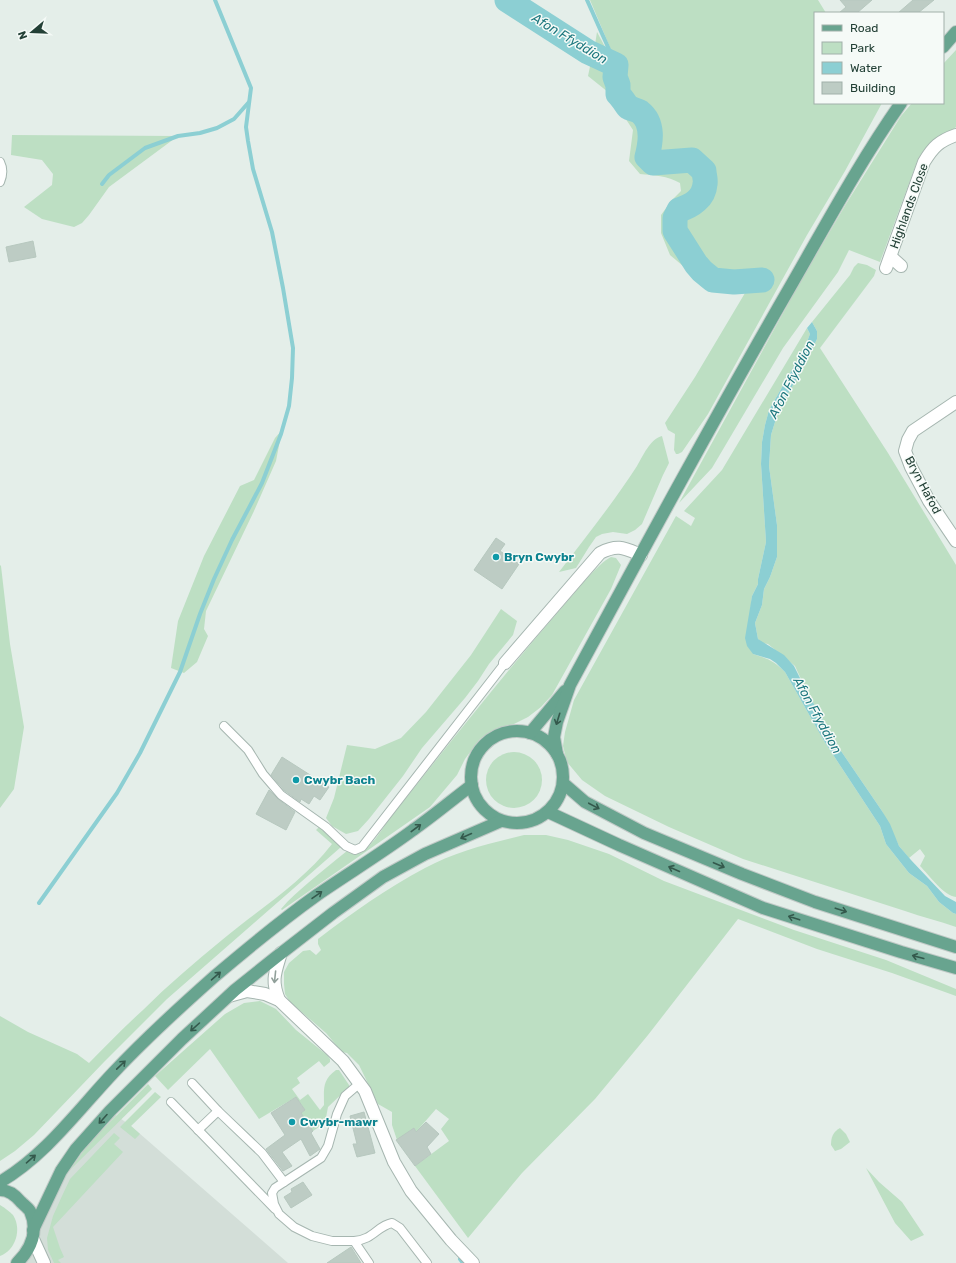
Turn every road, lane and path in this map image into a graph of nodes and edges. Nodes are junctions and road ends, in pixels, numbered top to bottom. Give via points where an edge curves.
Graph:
1 (956, 32) edge
2 (944, 46) edge
3 (900, 104) edge
4 (956, 135) edge
5 (0, 162) edge
6 (0, 182) edge
7 (901, 266) dead end
8 (956, 402) edge
9 (956, 541) edge
10 (641, 555) junction
11 (505, 663) joint
12 (570, 685) junction
13 (224, 726) dead end
14 (530, 733) junction
15 (557, 754) junction
16 (563, 784) junction
17 (472, 785) junction
18 (548, 812) junction
19 (501, 821) junction
20 (956, 947) edge
21 (281, 953) junction
22 (956, 968) edge
23 (229, 996) junction
24 (278, 1000) junction
25 (192, 1083) dead end
26 (359, 1084) junction
27 (171, 1102) dead end
28 (218, 1111) junction
29 (198, 1130) junction
30 (0, 1182) edge
31 (284, 1182) junction
32 (0, 1190) edge
33 (279, 1214) junction
34 (33, 1235) junction
35 (354, 1241) junction
36 (17, 1263) edge
37 (44, 1263) edge
38 (369, 1263) edge
39 (427, 1263) edge
40 (473, 1263) edge

1 - 2 main road
3 - 10 main road via 841,197
4 - 7 street, Highlands Close via 939,142 924,162 888,263
5 - 6 lane via 3,176
8 - 9 street, Bryn Hafod via 913,431 905,451 929,501
10 - 11 street via 623,548 608,549 600,553
10 - 12 main road
11 - 13 lane via 362,847 355,850 346,846 326,828 280,796 248,750
12 - 14 main road
12 -> 15 main road via 554,737
14 - 15 main road via 544,740
14 - 17 main road via 505,733 492,739 481,750 472,769
15 - 16 main road
16 - 18 main road via 558,799
16 -> 20 main road via 585,802 644,833 742,874 815,902
17 - 19 main road via 477,800
30 -> 17 main road via 34,1158 114,1072 216,976 316,896 412,831
18 - 19 main road via 523,823
22 -> 18 main road via 763,908
19 -> 21 main road via 425,854 383,877
21 - 23 main road
21 -> 24 street via 274,975 274,989
23 - 24 street via 247,991 265,994
23 -> 34 main road via 182,1039 76,1149 61,1171
24 - 26 street via 344,1061
25 - 28 lane
26 - 31 lane via 345,1096 328,1146 320,1158
26 - 40 street via 394,1162 411,1191
27 - 29 lane
28 - 29 lane
28 - 31 lane via 262,1153
29 - 33 lane
31 - 33 lane via 272,1193
32 - 34 main road via 16,1196 30,1211 34,1225
33 - 35 lane via 294,1227 312,1236 332,1241
34 - 36 main road via 28,1252
34 - 37 street
35 - 38 lane
35 - 39 lane via 363,1241 392,1223 400,1228

